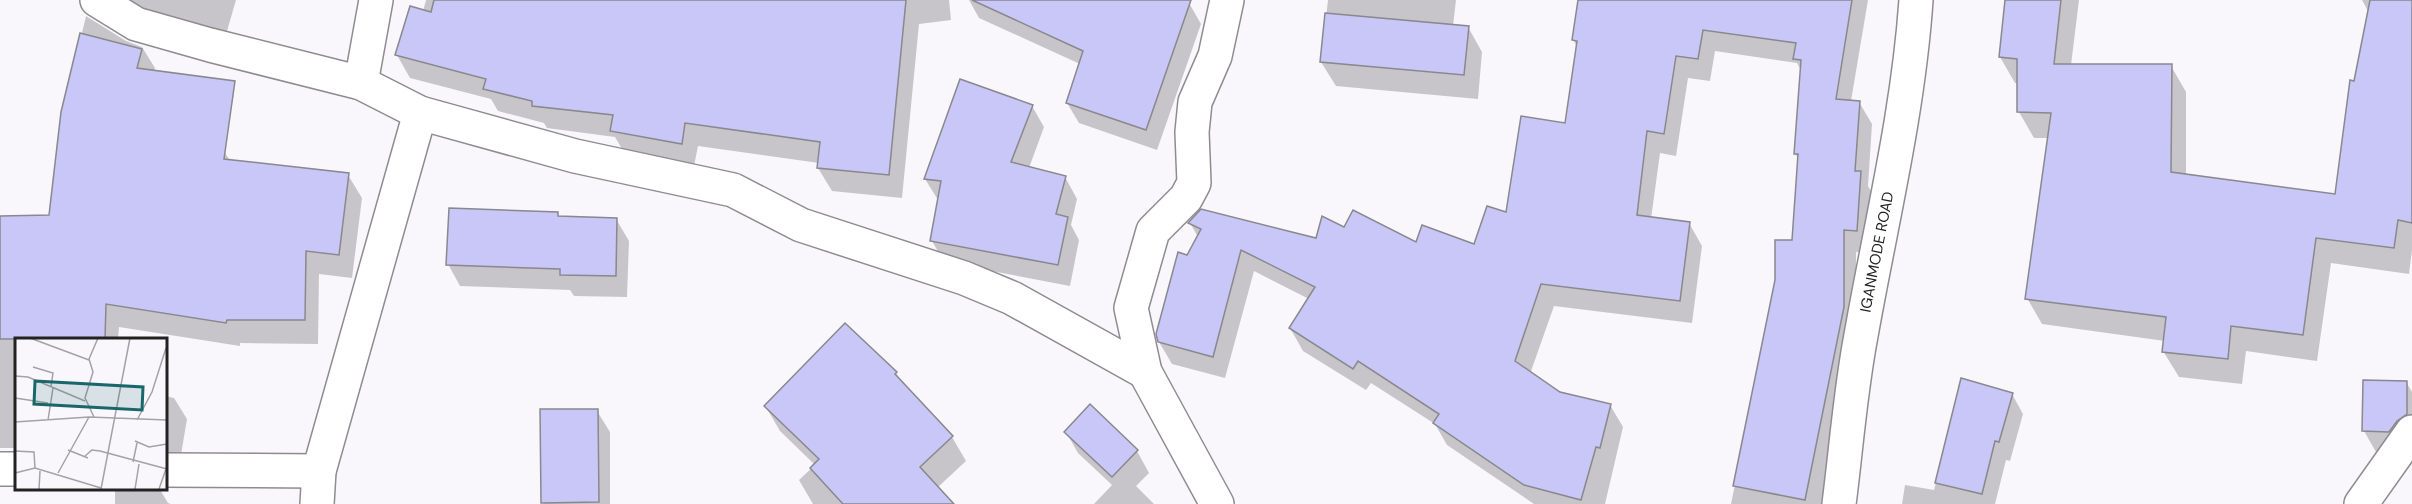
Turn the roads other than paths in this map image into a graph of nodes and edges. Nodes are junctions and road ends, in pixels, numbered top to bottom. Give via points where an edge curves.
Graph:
1 (96, 0) edge
2 (376, 0) edge
3 (1227, 0) edge
4 (1916, 0) edge
5 (361, 83) junction
6 (420, 113) junction
7 (1131, 308) junction
8 (1078, 336) junction
9 (1145, 372) junction
10 (2412, 432) edge
11 (166, 470) edge
12 (319, 471) junction
13 (317, 504) edge
14 (1217, 504) edge
15 (1839, 504) edge
16 (2361, 504) edge

1 - 5 street via 136,24
2 - 5 street
3 - 7 street via 1215,56 1195,102 1194,183 1186,198 1153,231
4 - 15 street, IGANMODE ROAD via 1913,50 1860,342
5 - 6 street
6 - 8 street via 575,156 733,190 801,225 1012,298
6 - 12 street
7 - 8 street
7 - 9 street
8 - 9 street
9 - 14 street
10 - 16 street
11 - 12 street
12 - 13 street

